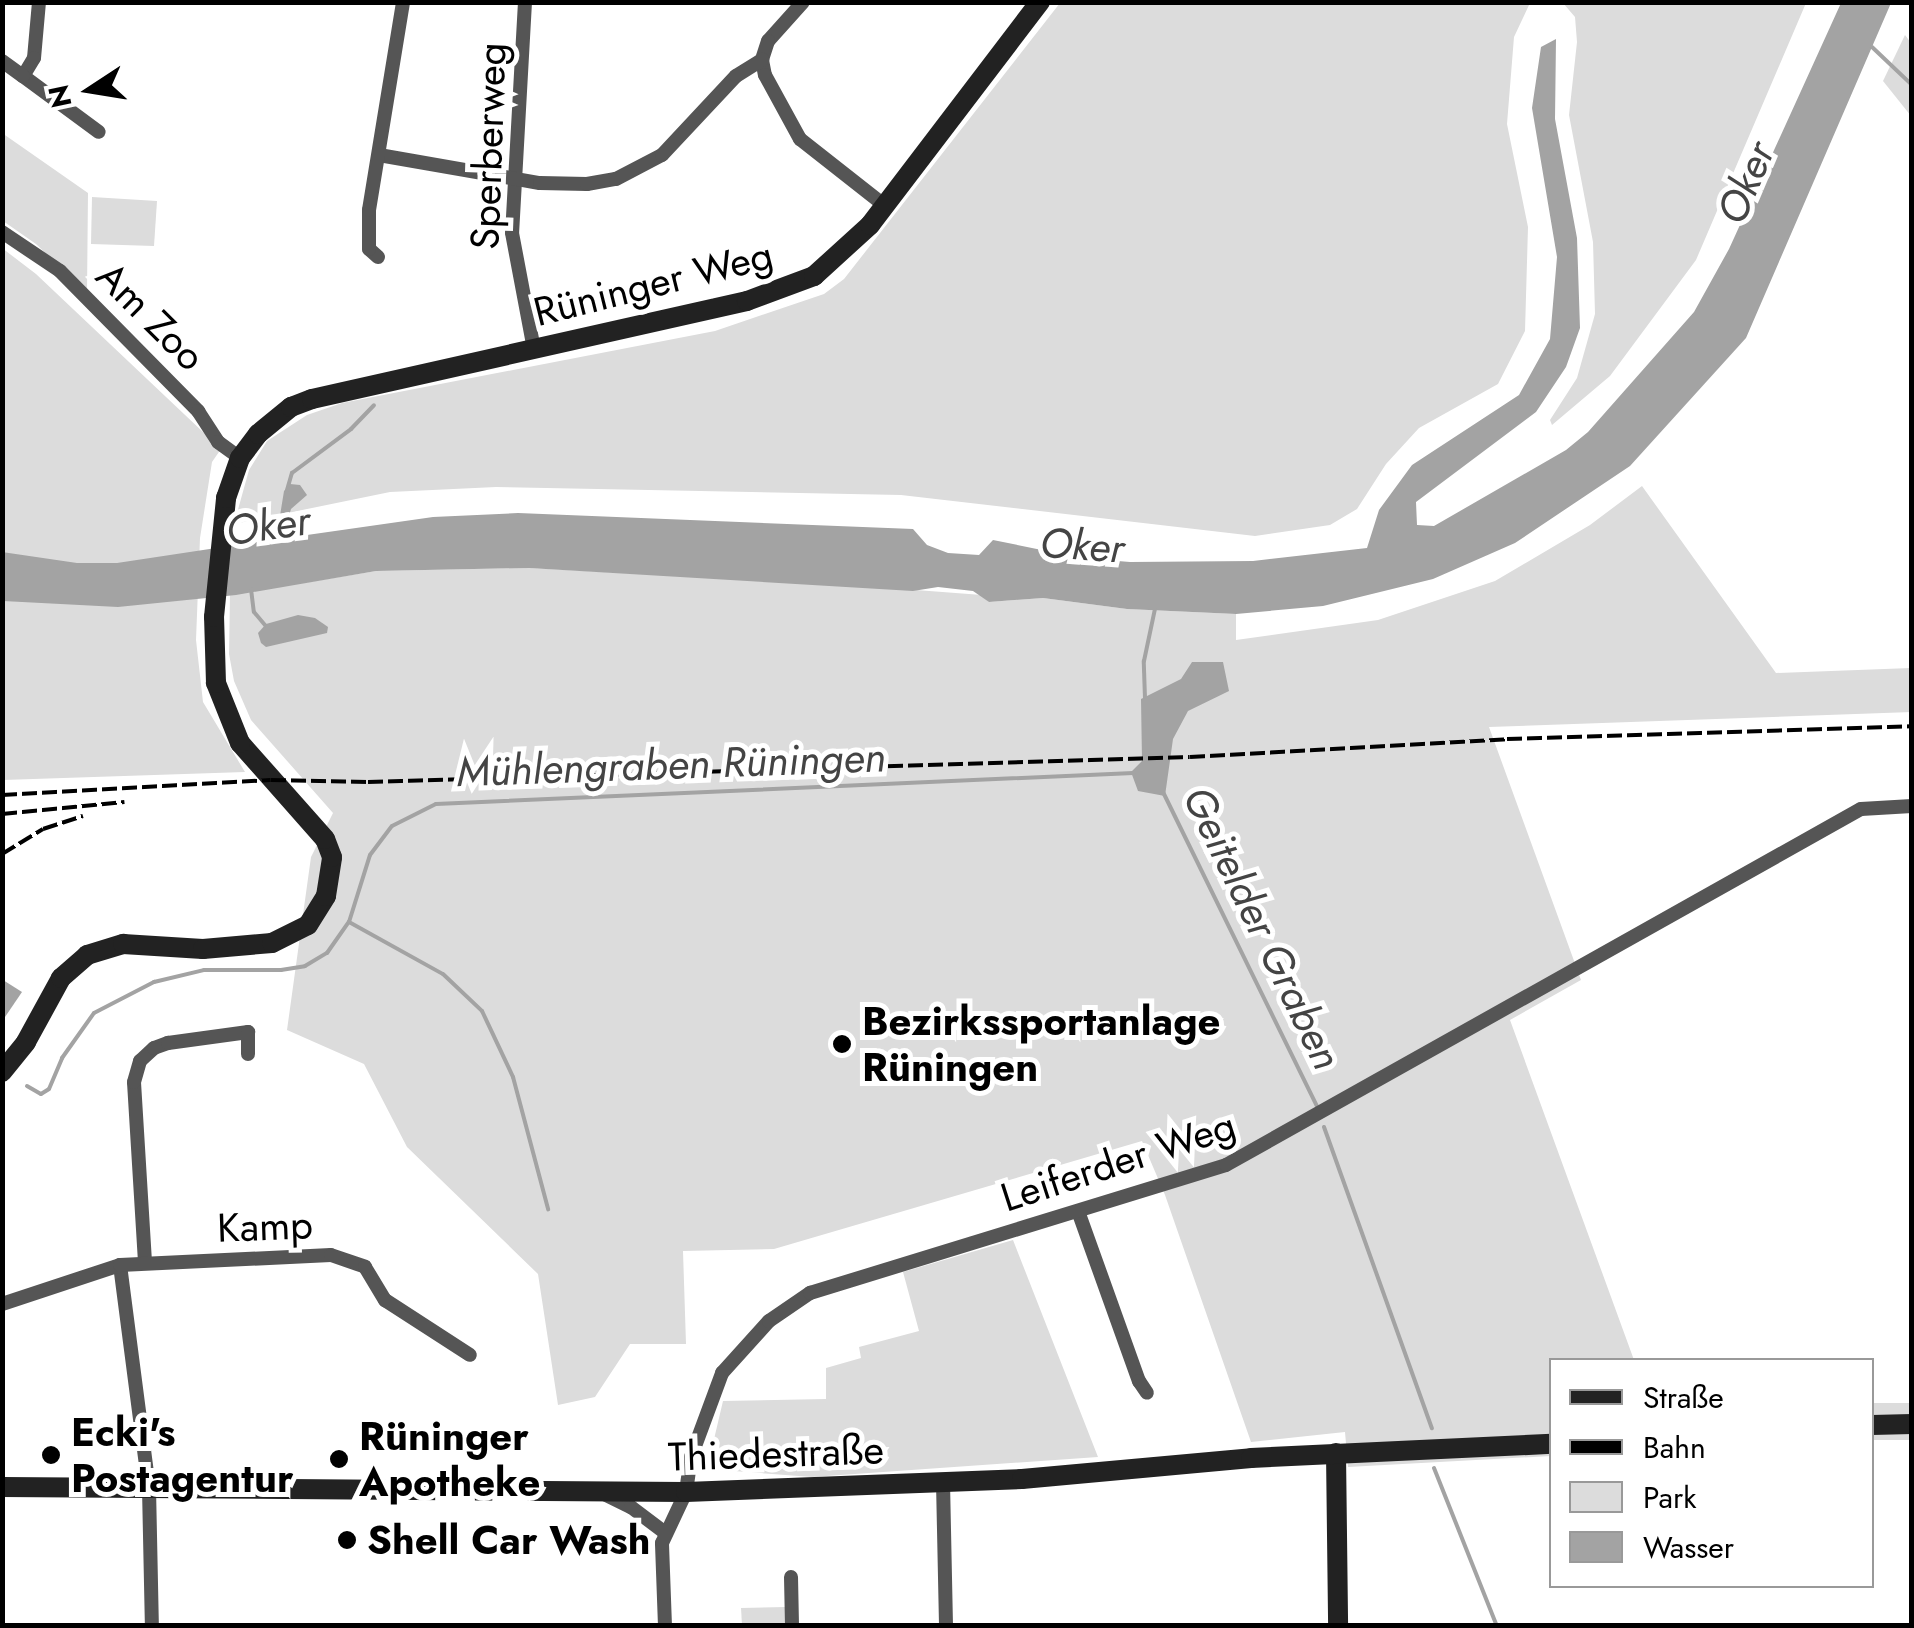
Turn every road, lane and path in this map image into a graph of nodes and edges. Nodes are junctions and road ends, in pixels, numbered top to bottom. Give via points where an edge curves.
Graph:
1 (39, 2) edge
2 (403, 2) edge
3 (525, 2) edge
4 (803, 2) edge
5 (1040, 2) edge
6 (762, 60) junction
7 (2, 61) edge
8 (23, 76) junction
9 (99, 132) dead end
10 (379, 155) junction
11 (514, 179) junction
12 (885, 206) junction
13 (2, 232) edge
14 (378, 257) dead end
15 (534, 348) junction
16 (240, 458) junction
17 (1912, 806) edge
18 (248, 1054) dead end
19 (2, 1072) edge
20 (1078, 1211) junction
21 (145, 1262) junction
22 (120, 1265) junction
23 (2, 1304) edge
24 (470, 1355) dead end
25 (1148, 1394) dead end
26 (1912, 1424) edge
27 (1874, 1426) edge
28 (1549, 1444) edge
29 (1336, 1454) junction
30 (943, 1482) junction
31 (2, 1487) edge
32 (149, 1488) junction
33 (599, 1492) junction
34 (686, 1492) junction
35 (664, 1532) junction
36 (791, 1578) dead end
37 (152, 1626) edge
38 (665, 1626) edge
39 (792, 1626) edge
40 (946, 1626) edge
41 (1338, 1626) edge

1 - 8 street via 34,58
2 - 10 street
3 - 11 street, Sperberweg
4 - 6 street via 768,41
5 - 12 street, Rüninger Weg
6 - 11 street via 736,76 644,168 587,184
6 - 12 street via 800,140
7 - 8 street
8 - 9 street
10 - 11 street
10 - 14 street via 367,232 369,249
11 - 15 street, Sperberweg via 515,258
12 - 15 street, Rüninger Weg via 844,253 783,290
13 - 16 street, Am Zoo via 60,271
15 - 16 street, Rüninger Weg via 312,399 274,420
16 - 19 street via 222,526 216,683 252,760 324,839 332,857 326,896 308,925 272,943 203,949 123,944 87,955 61,978
17 - 20 street, Leiferder Weg via 1861,810 1247,1156
18 - 21 street via 248,1032 168,1042 140,1061 134,1082
20 - 25 street
20 - 34 street, Leiferder Weg via 851,1277 810,1293 769,1321 722,1373 691,1457
21 - 22 street, Kamp
21 - 24 street, Kamp via 331,1255 365,1267 384,1300
22 - 23 street, Kamp
22 - 32 street
26 - 27 street
28 - 29 street, Thiedestraße
29 - 30 street, Thiedestraße
29 - 41 street
30 - 34 street, Thiedestraße
30 - 40 street
31 - 32 street, Thiedestraße
32 - 33 street, Thiedestraße
32 - 37 street
33 - 34 street, Thiedestraße
33 - 35 street
34 - 35 street, Leiferder Weg
35 - 38 street
36 - 39 street

